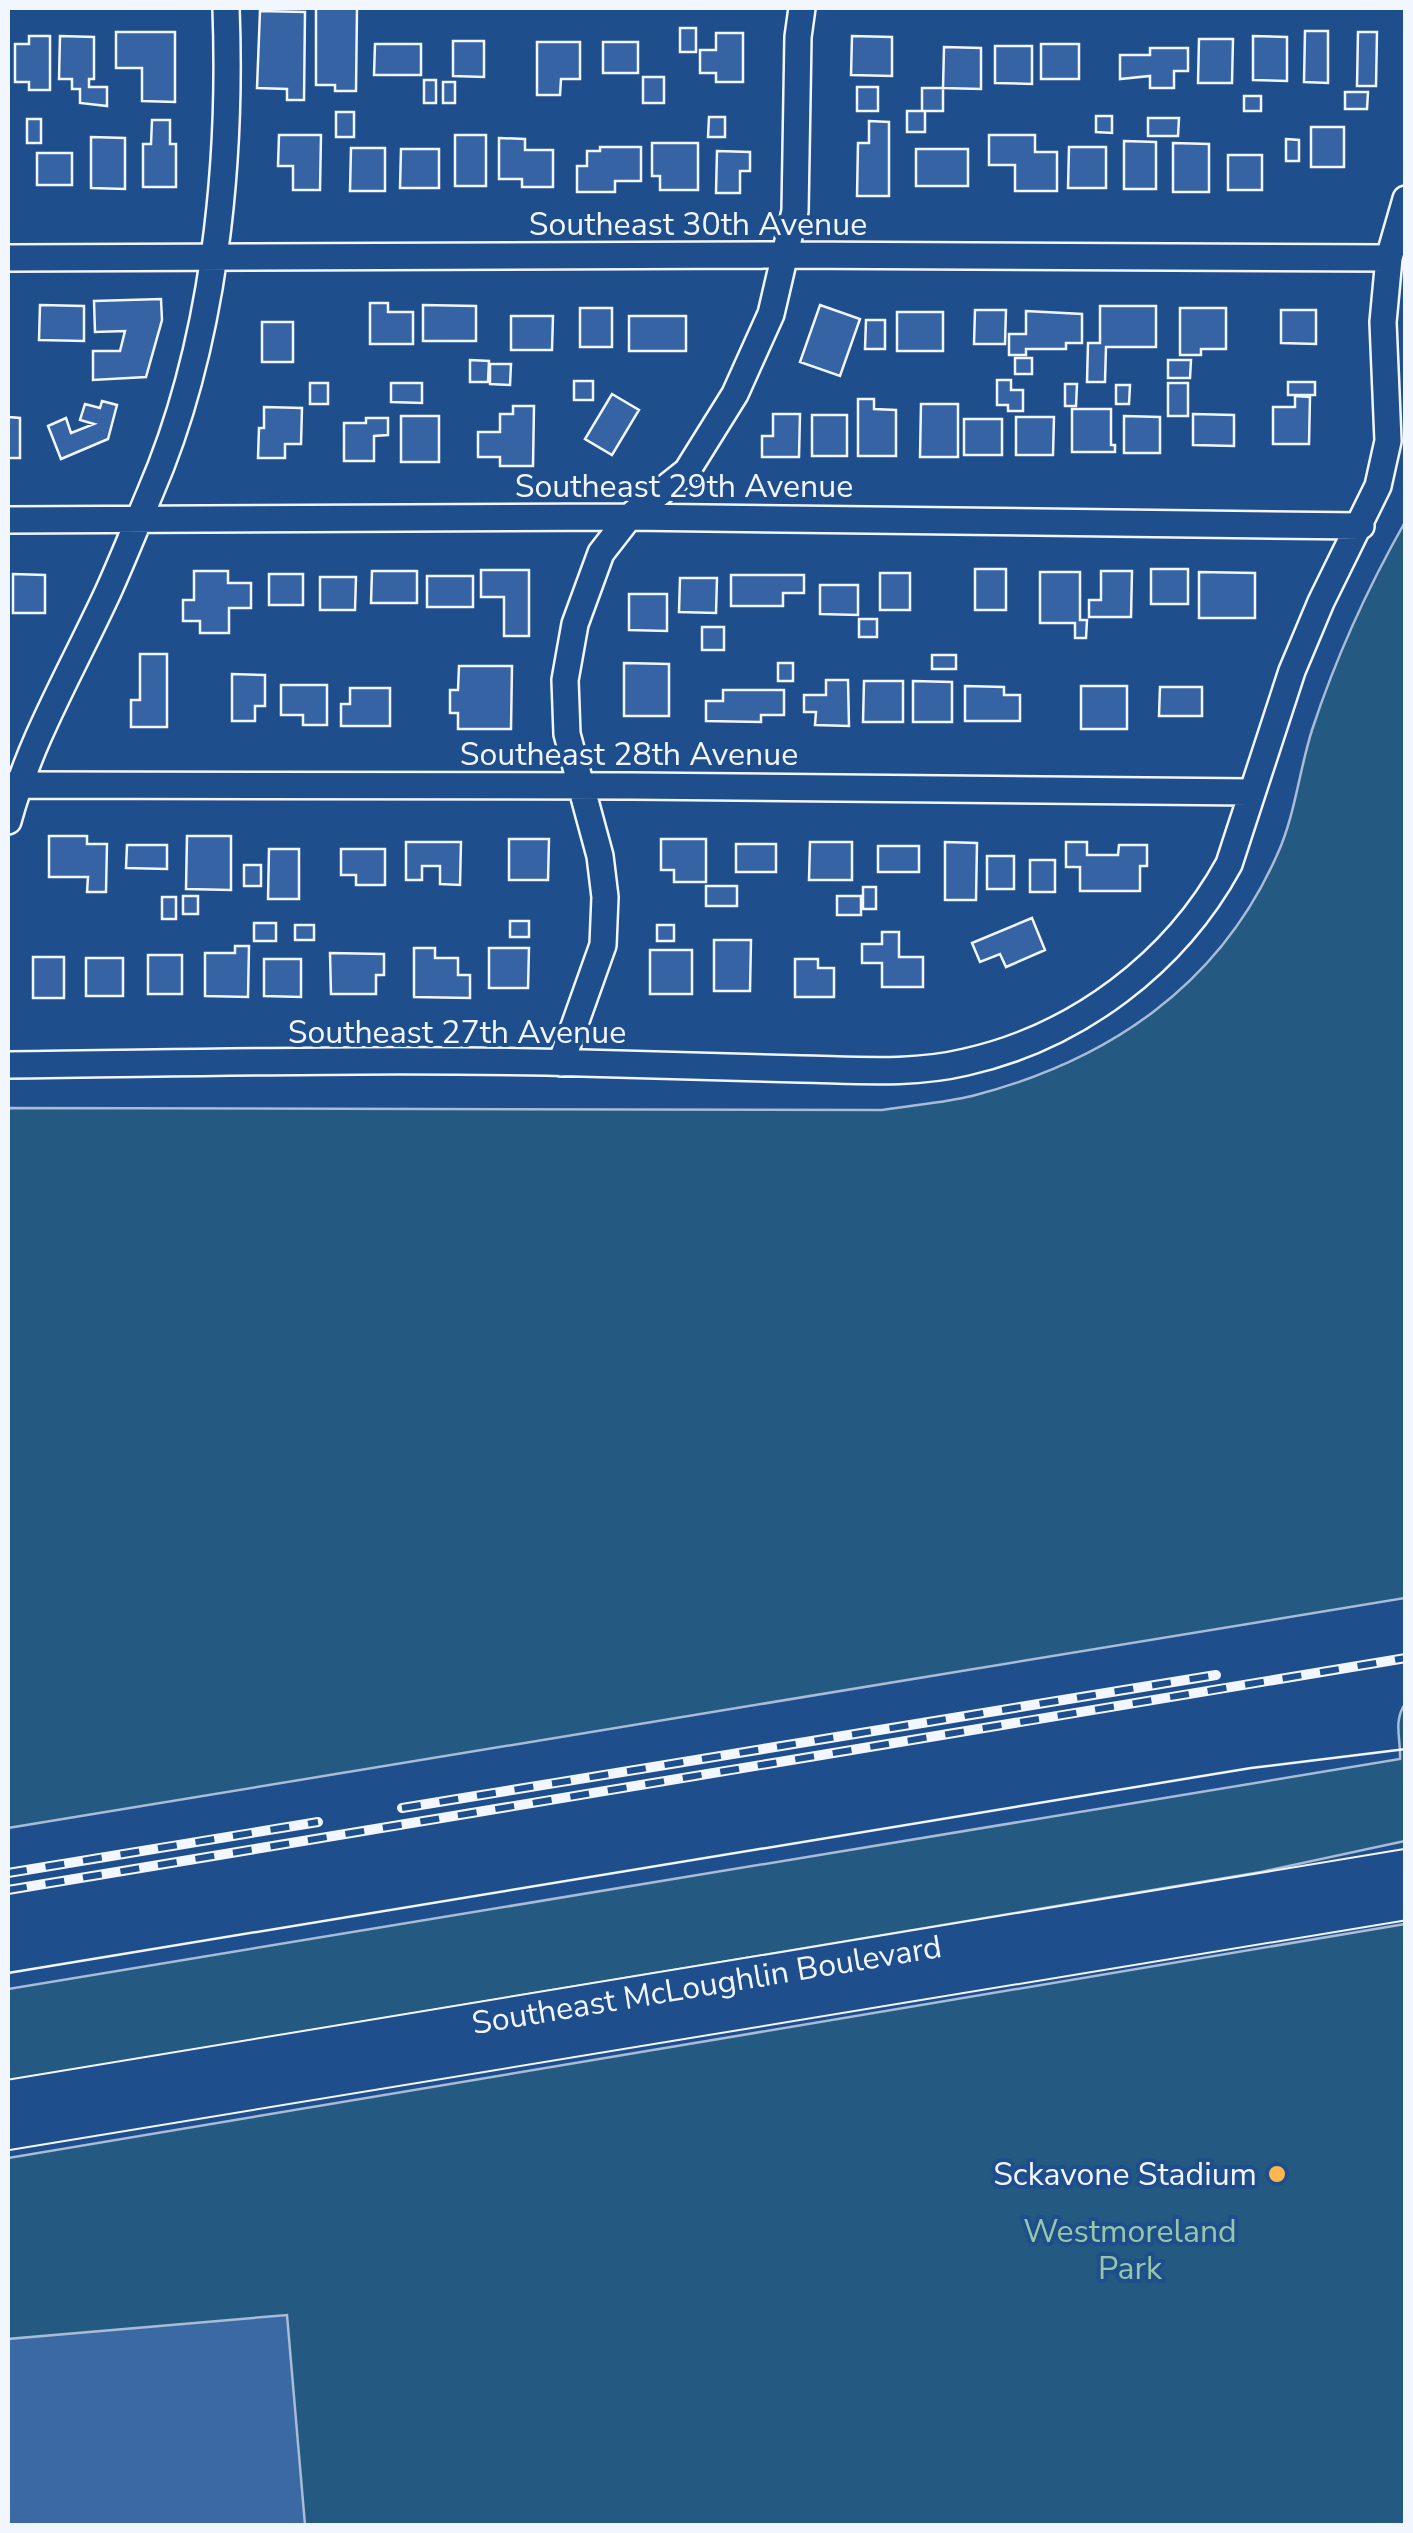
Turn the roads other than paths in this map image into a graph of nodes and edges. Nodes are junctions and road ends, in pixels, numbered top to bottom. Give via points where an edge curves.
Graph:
1 (226, 8) edge
2 (802, 8) edge
3 (1406, 199) edge
4 (784, 255) junction
5 (8, 258) edge
6 (1389, 258) junction
7 (214, 259) junction
8 (629, 517) junction
9 (139, 519) junction
10 (8, 520) edge
11 (1361, 526) junction
12 (13, 785) edge
13 (581, 788) junction
14 (1250, 792) junction
15 (8, 822) edge
16 (561, 1063) junction
17 (8, 1065) edge
18 (1406, 1869) edge
19 (1406, 1900) edge
20 (8, 2100) edge
21 (8, 2130) edge

1 - 7 street
2 - 4 street via 795,211
3 - 6 street, Southeast 27th Avenue
4 - 6 street, Southeast 30th Avenue
4 - 7 street, Southeast 30th Avenue
4 - 8 street via 764,332 712,436 687,471
5 - 7 street, Southeast 30th Avenue
6 - 11 street, Southeast 27th Avenue via 1383,322 1388,441
7 - 9 street via 185,387
8 - 9 street, Southeast 29th Avenue
8 - 11 street, Southeast 29th Avenue
8 - 13 street via 601,554 565,680 567,734
9 - 10 street, Southeast 29th Avenue
9 - 12 street
11 - 14 street, Southeast 27th Avenue via 1320,602
12 - 13 street, Southeast 28th Avenue
12 - 15 street
13 - 14 street, Southeast 28th Avenue
13 - 16 street via 600,856 603,946
14 - 16 street, Southeast 27th Avenue via 1230,864 1172,945 1074,1021 1011,1049 906,1071
16 - 17 street, Southeast 27th Avenue
18 - 20 highway, Southeast McLoughlin Boulevard
19 - 21 highway, Southeast McLoughlin Boulevard

